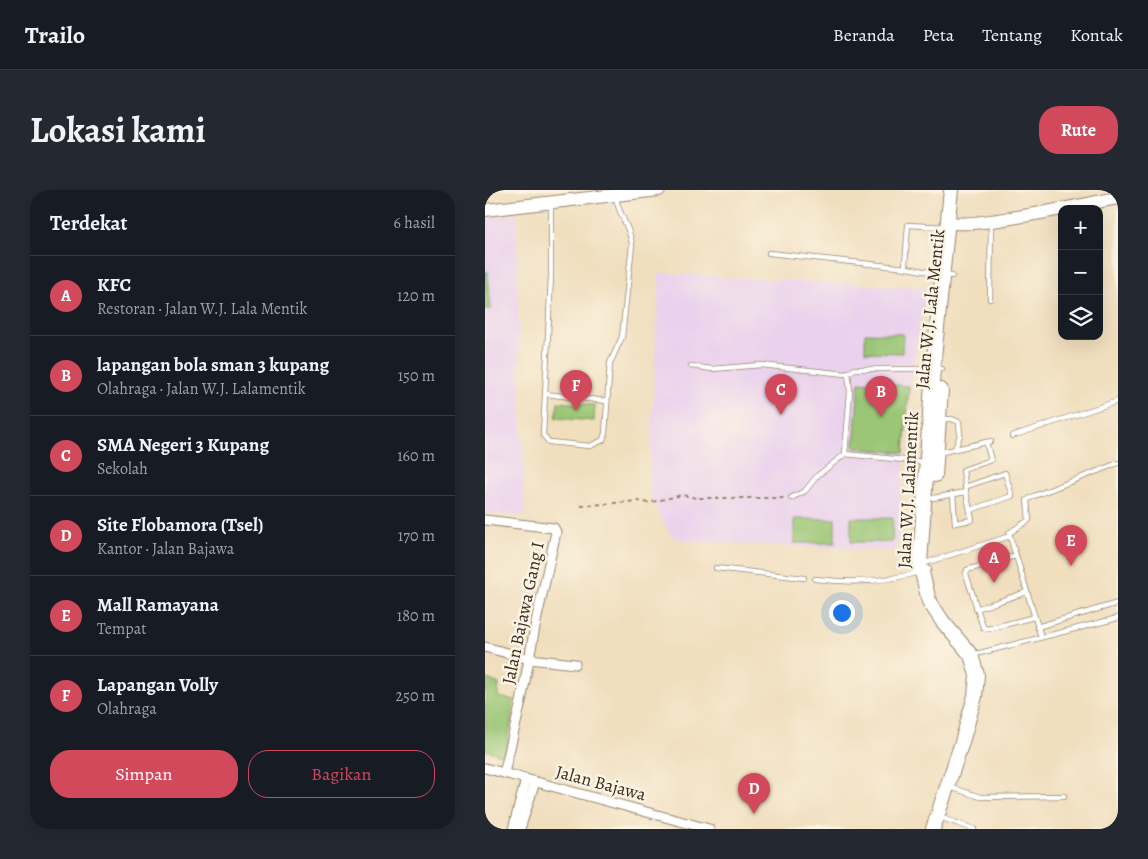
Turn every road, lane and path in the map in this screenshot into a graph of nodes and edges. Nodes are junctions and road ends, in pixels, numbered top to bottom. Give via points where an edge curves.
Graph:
1 (659, 190) edge
2 (951, 190) edge
3 (960, 190) edge
4 (615, 192) edge
5 (577, 194) edge
6 (1118, 198) edge
7 (551, 202) junction
8 (485, 210) edge
9 (991, 221) junction
10 (952, 225) junction
11 (769, 253) dead end
12 (907, 268) junction
13 (948, 276) junction
14 (990, 299) dead end
15 (691, 366) dead end
16 (937, 368) junction
17 (848, 372) junction
18 (545, 394) junction
19 (607, 401) junction
20 (1118, 401) edge
21 (939, 419) junction
22 (1012, 436) dead end
23 (955, 449) junction
24 (845, 454) junction
25 (932, 457) junction
26 (1118, 463) edge
27 (965, 489) junction
28 (953, 494) junction
29 (791, 498) joint
30 (933, 498) junction
31 (581, 506) dead end
32 (970, 510) junction
33 (485, 520) edge
34 (1009, 536) junction
35 (1015, 556) junction
36 (925, 567) junction
37 (716, 568) dead end
38 (804, 578) dead end
39 (815, 579) dead end
40 (1027, 592) junction
41 (1118, 603) edge
42 (976, 609) junction
43 (1034, 617) junction
44 (1118, 618) edge
45 (1037, 627) junction
46 (1041, 637) junction
47 (485, 648) edge
48 (974, 654) junction
49 (529, 658) junction
50 (575, 664) dead end
51 (485, 768) edge
52 (504, 773) junction
53 (530, 780) junction
54 (951, 788) junction
55 (1064, 796) dead end
56 (938, 823) edge
57 (513, 829) edge
58 (520, 829) edge
59 (709, 829) edge
60 (974, 829) edge

1 - 4 main road
2 - 10 main road
3 - 10 main road, Jalan W.J. Lala Mentik
4 - 5 main road
4 - 19 lane via 618,210 632,245 622,337 610,363
5 - 7 main road
6 - 9 main road
7 - 8 main road
7 - 18 lane via 551,284
9 - 10 main road
9 - 14 lane
10 - 12 lane via 908,225 904,259
10 - 13 main road, Jalan W.J. Lala Mentik
11 - 12 lane
12 - 13 lane
13 - 16 main road, Jalan W.J. Lala Mentik
15 - 17 lane via 712,369 761,365
16 - 17 lane via 855,369
16 - 21 main road, Jalan W.J. Lala Mentik
16 - 25 main road, Jalan W.J. Lalamentik
17 - 24 lane via 850,392
18 - 19 lane
18 - 19 lane via 543,435 549,442 561,444 590,446 603,440
20 - 22 lane
21 - 23 lane via 959,422 960,435
21 - 25 main road, Jalan W.J. Lala Mentik
23 - 25 lane
23 - 27 lane via 988,442 991,460 963,470
24 - 25 lane
24 - 29 lane via 817,476 805,491
25 - 30 main road, Jalan W.J. Lala Mentik
25 - 36 main road, Jalan W.J. Lalamentik
26 - 34 lane via 1029,499 1029,520 1011,531
27 - 28 lane
27 - 32 lane
27 - 32 lane via 1005,473 1012,496
28 - 30 lane
28 - 32 lane via 955,524 971,520
29 - 31 path via 696,498 682,495 648,503
30 - 36 main road, Jalan W.J. Lala Mentik
33 - 49 street, Jalan Bajawa Gang I via 556,529
34 - 35 lane
34 - 36 lane
35 - 40 lane
35 - 42 lane via 967,570
36 - 39 lane via 880,581
36 - 48 main road, Jalan W.J. Lala Mentik via 937,599
37 - 38 lane
40 - 42 lane
40 - 43 lane
41 - 45 lane
42 - 43 lane via 983,627 988,630
43 - 45 lane
44 - 46 lane
45 - 46 lane
46 - 48 lane
47 - 49 street
48 - 54 main road via 976,690
49 - 50 street
49 - 52 street, Jalan Bajawa Gang I
51 - 52 street, Jalan Bajawa
52 - 53 street, Jalan Bajawa
53 - 57 street
53 - 58 street
53 - 59 street, Jalan Bajawa
54 - 55 lane via 980,797
54 - 56 main road
56 - 60 lane

